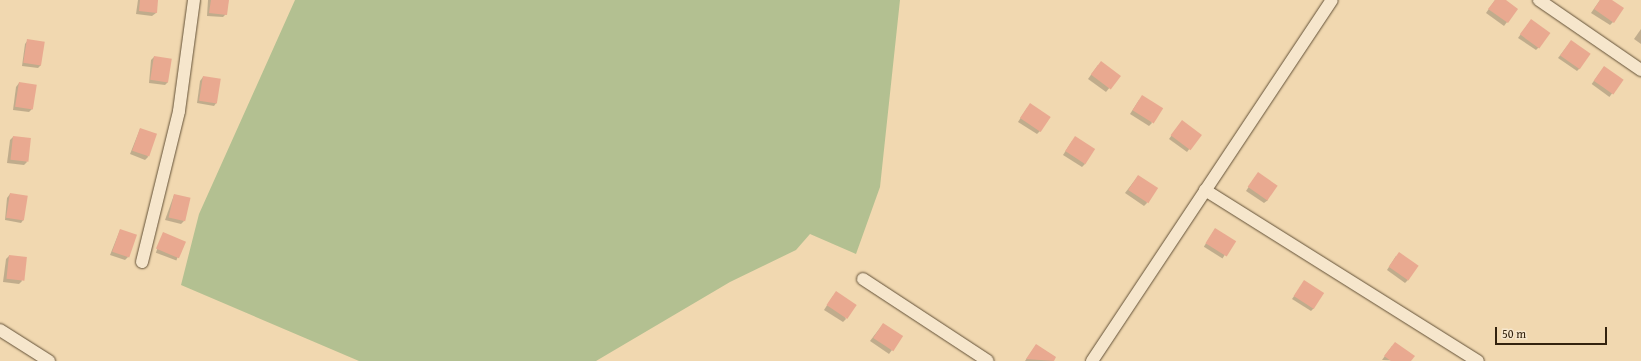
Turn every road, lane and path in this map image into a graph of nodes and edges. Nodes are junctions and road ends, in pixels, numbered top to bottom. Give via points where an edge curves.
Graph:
1 (194, 0) edge
2 (1332, 0) edge
3 (1539, 0) edge
4 (1641, 70) edge
5 (1205, 190) junction
6 (142, 262) dead end
7 (863, 278) dead end
8 (0, 330) edge
9 (49, 361) edge
10 (988, 361) edge
11 (1092, 361) edge
12 (1478, 361) edge

1 - 6 street via 179,111
2 - 5 street
3 - 4 street
5 - 11 street
5 - 12 street
7 - 10 street
8 - 9 street

